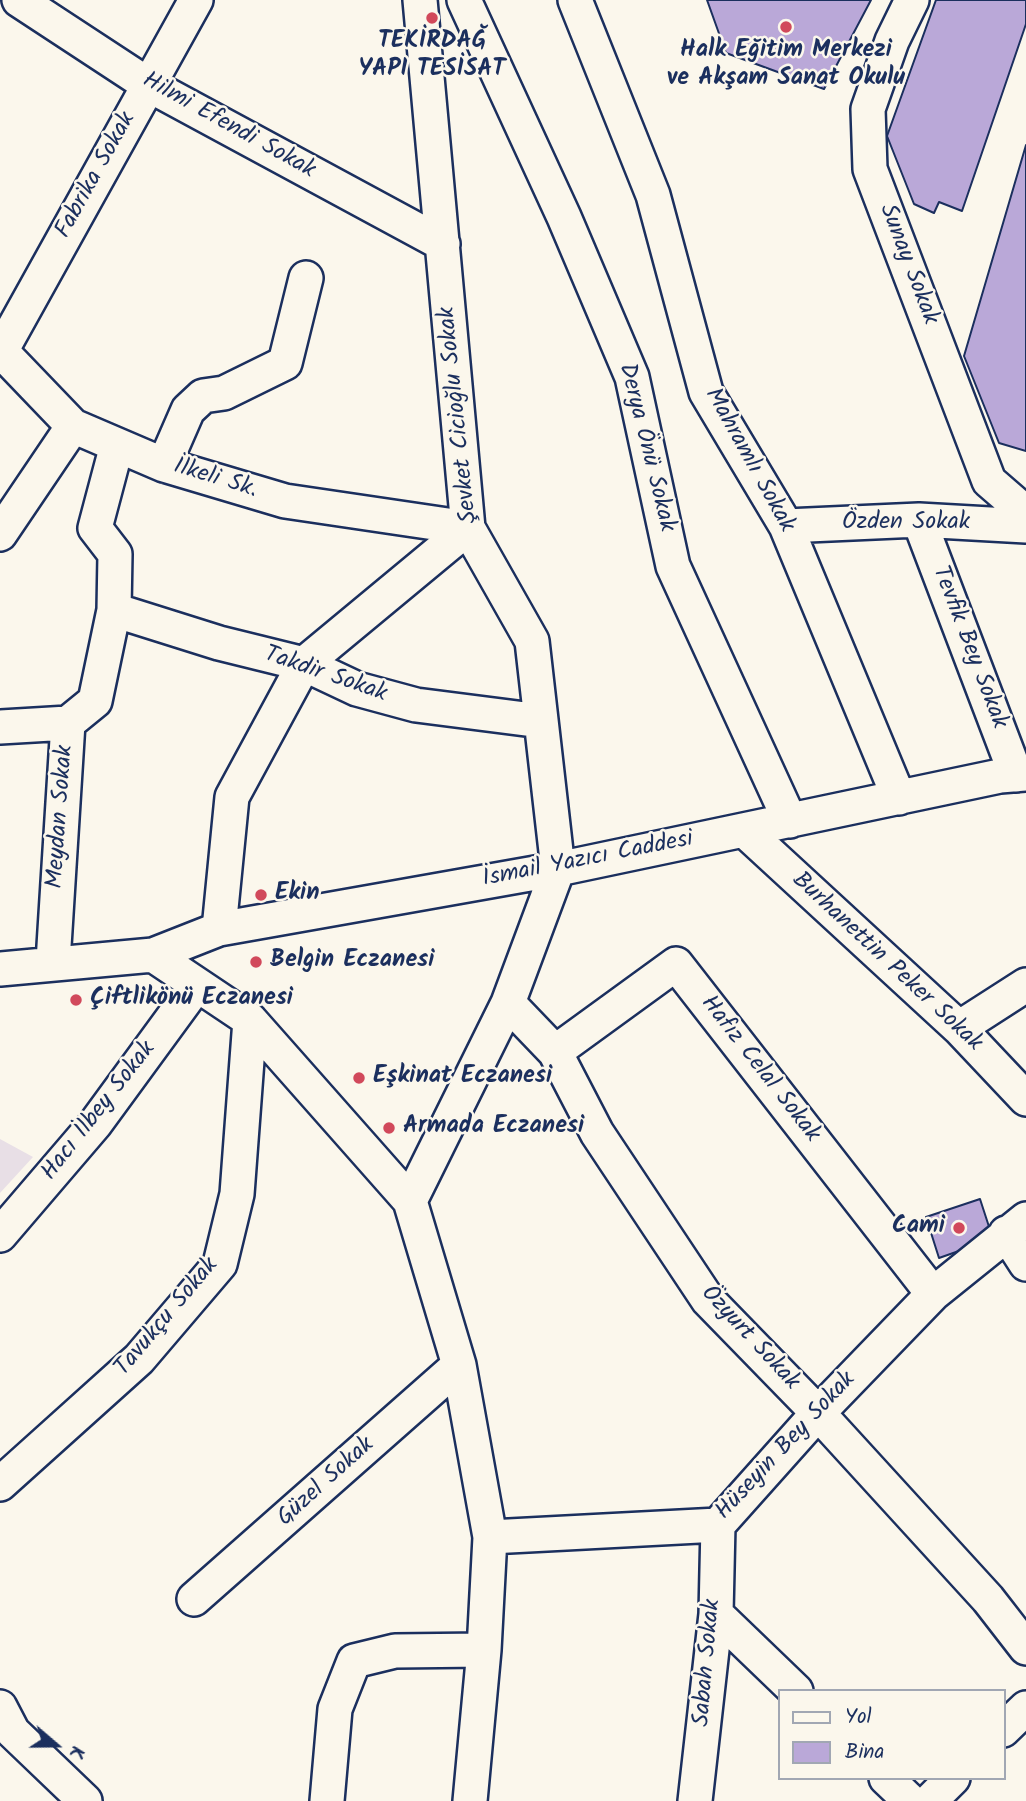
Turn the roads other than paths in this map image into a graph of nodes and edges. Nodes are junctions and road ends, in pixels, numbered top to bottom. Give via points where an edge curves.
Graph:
1 (19, 0) edge
2 (196, 0) edge
3 (420, 0) edge
4 (464, 0) edge
5 (575, 0) edge
6 (912, 0) edge
7 (147, 85) junction
8 (443, 244) junction
9 (306, 278) dead end
10 (0, 352) edge
11 (73, 426) junction
12 (117, 445) junction
13 (164, 465) junction
14 (1026, 513) edge
15 (919, 520) junction
16 (786, 526) junction
17 (1026, 527) edge
18 (468, 528) junction
19 (0, 534) edge
20 (114, 610) junction
21 (304, 664) junction
22 (541, 721) junction
23 (68, 723) junction
24 (0, 727) edge
25 (1021, 774) edge
26 (899, 798) junction
27 (790, 821) junction
28 (744, 830) junction
29 (558, 869) junction
30 (219, 929) junction
31 (153, 955) junction
32 (53, 962) junction
33 (0, 970) edge
34 (1026, 985) edge
35 (196, 986) junction
36 (508, 1003) junction
37 (250, 1020) junction
38 (959, 1028) junction
39 (555, 1052) junction
40 (1026, 1099) edge
41 (410, 1201) junction
42 (1016, 1226) edge
43 (0, 1235) edge
44 (1026, 1264) edge
45 (933, 1294) junction
46 (459, 1365) junction
47 (818, 1413) junction
48 (0, 1483) edge
49 (718, 1525) junction
50 (490, 1536) junction
51 (194, 1599) dead end
52 (716, 1614) junction
53 (1026, 1648) edge
54 (484, 1650) junction
55 (794, 1689) edge
56 (1026, 1708) edge
57 (4, 1725) edge
58 (1005, 1728) edge
59 (888, 1780) edge
60 (951, 1780) edge
61 (85, 1801) edge
62 (327, 1801) edge
63 (470, 1801) edge
64 (695, 1801) edge
65 (910, 1801) edge
66 (930, 1801) edge

1 - 7 street, Hilmi Efendi Sokak
2 - 7 street, Fabrika Sokak
3 - 8 street, Şevket Cicioğlu Sokak
4 - 27 street, Derya Önü Sokak via 632,377 673,566
5 - 16 street, Mahramlı Sokak via 653,195 706,392
6 - 14 street, Sunay Sokak via 868,109 870,169 989,481
7 - 8 street, Hilmi Efendi Sokak
7 - 10 street, Fabrika Sokak
8 - 18 street, Şevket Cicioğlu Sokak
9 - 13 street via 285,363 224,393 203,396 188,411
10 - 11 street, İlkeli Sk.
11 - 12 street, İlkeli Sk.
11 - 19 street
12 - 13 street, İlkeli Sk.
12 - 20 street, Meydan Sokak via 95,528 115,554
13 - 18 street, İlkeli Sk. via 285,501
15 - 16 street, Özden Sokak
15 - 17 street, Özden Sokak
15 - 25 street, Tevfik Bey Sokak
16 - 26 street, Mahramlı Sokak
18 - 21 street
18 - 22 street, Şevket Cicioğlu Sokak via 532,641
20 - 21 street, Takdir Sokak
20 - 23 street, Meydan Sokak via 95,701
21 - 22 street, Takdir Sokak via 357,689 416,705
21 - 30 street via 232,797
22 - 29 street, Şevket Cicioğlu Sokak
23 - 24 street
23 - 32 street, Meydan Sokak
25 - 26 street, İsmail Yazıcı Caddesi
26 - 27 street, İsmail Yazıcı Caddesi
27 - 28 street, İsmail Yazıcı Caddesi
28 - 29 street, İsmail Yazıcı Caddesi
28 - 38 street, Burhanettin Peker Sokak
29 - 30 street, İsmail Yazıcı Caddesi
29 - 36 street, Şevket Cicioğlu Sokak
30 - 31 street, İsmail Yazıcı Caddesi
31 - 32 street, İsmail Yazıcı Caddesi
31 - 35 street
32 - 33 street, İsmail Yazıcı Caddesi
34 - 38 street
35 - 37 street
35 - 43 street, Hacı İlbey Sokak via 95,1124
36 - 39 street, Özyurt Sokak
36 - 41 street, Şevket Cicioğlu Sokak
37 - 41 street
37 - 48 street, Tavukçu Sokak via 237,1194 220,1264 139,1359
38 - 40 street, Burhanettin Peker Sokak
39 - 45 street, Hafız Celal Sokak via 676,964
39 - 47 street, Özyurt Sokak via 597,1133 708,1300
41 - 46 street
42 - 44 street
42 - 45 street, Hüseyin Bey Sokak
45 - 47 street, Hüseyin Bey Sokak
46 - 50 street
46 - 51 street, Güzel Sokak
47 - 49 street, Hüseyin Bey Sokak
47 - 53 street, Özyurt Sokak via 988,1599
49 - 50 street, Hüseyin Bey Sokak
49 - 52 street, Sabah Sokak
50 - 54 street
52 - 55 street
52 - 64 street, Sabah Sokak
54 - 62 street via 395,1651 354,1661 335,1709
54 - 63 street
56 - 58 street
57 - 61 street
59 - 65 street
60 - 66 street

